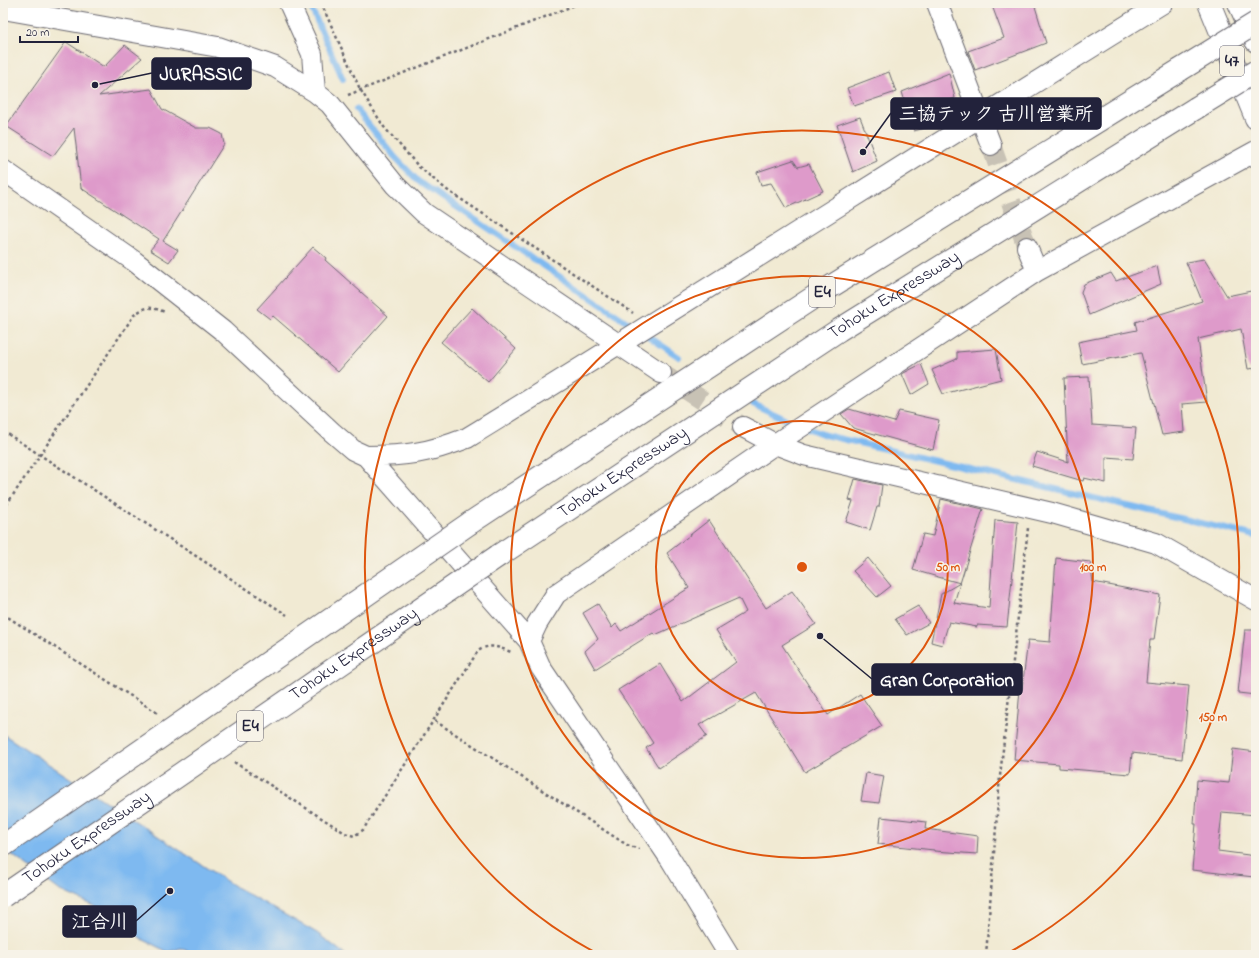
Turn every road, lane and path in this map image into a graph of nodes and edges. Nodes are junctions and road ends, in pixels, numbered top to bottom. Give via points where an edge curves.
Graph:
1 (289, 3) edge
2 (321, 3) edge
3 (580, 3) edge
4 (937, 3) edge
5 (1162, 3) edge
6 (1209, 3) edge
7 (1240, 3) edge
8 (3, 9) edge
9 (1256, 23) edge
10 (1256, 41) edge
11 (1256, 71) edge
12 (360, 89) junction
13 (323, 98) junction
14 (980, 116) junction
15 (1256, 118) edge
16 (991, 145) tunnel mouth
17 (1256, 151) edge
18 (3, 170) edge
19 (1027, 247) tunnel mouth
20 (1037, 271) junction
21 (166, 312) dead end
22 (638, 333) junction
23 (661, 373) tunnel mouth
24 (743, 427) tunnel mouth
25 (3, 431) edge
26 (776, 444) junction
27 (40, 455) junction
28 (366, 456) junction
29 (1030, 508) junction
30 (3, 510) edge
31 (1256, 600) edge
32 (287, 615) dead end
33 (529, 641) junction
34 (434, 721) dead end
35 (3, 846) edge
36 (642, 850) dead end
37 (3, 896) edge
38 (729, 955) edge
39 (986, 955) edge

1 - 13 street via 312,54
2 - 12 path
3 - 12 path
4 - 14 street
5 - 14 street
6 - 15 highway, 47
7 - 10 highway, 47
8 - 13 street via 218,47 274,67
9 - 35 highway, E4, bridge via 814,297 470,522
11 - 37 highway, Tohoku Expressway / E4, bridge via 839,330 498,556
12 - 13 path
12 - 22 path via 384,127 419,167
13 - 22 street via 395,185 424,213
14 - 16 street
14 - 22 street
17 - 20 street
18 - 28 street via 134,261 217,326 332,432 353,450
19 - 20 street
20 - 26 street
21 - 27 path via 143,308 134,315
22 - 23 street
22 - 28 street via 467,438 436,450 401,456
24 - 26 street
25 - 27 path
26 - 29 street via 804,455
26 - 33 street via 556,594
27 - 30 path
27 - 32 path
28 - 33 street
29 - 31 street via 1156,543
29 - 39 path via 1000,776
33 - 38 street via 541,668 671,860
34 - 36 path via 627,845

